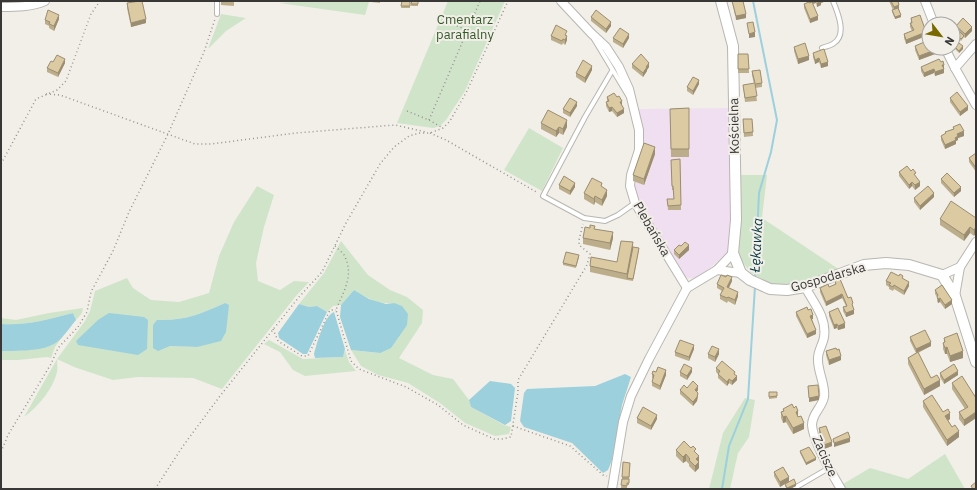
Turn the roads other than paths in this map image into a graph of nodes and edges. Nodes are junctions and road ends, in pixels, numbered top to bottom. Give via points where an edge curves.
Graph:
1 (45, 1) edge
2 (217, 1) edge
3 (561, 1) edge
4 (721, 1) edge
5 (833, 1) edge
6 (926, 1) edge
7 (1, 7) edge
8 (217, 14) road end
9 (931, 16) edge
10 (591, 34) junction
11 (976, 44) edge
12 (822, 48) edge
13 (949, 56) edge
14 (955, 68) junction
15 (612, 71) junction
16 (633, 103) junction
17 (976, 104) edge
18 (635, 203) junction
19 (976, 242) edge
20 (733, 253) junction
21 (960, 267) junction
22 (716, 270) junction
23 (741, 274) junction
24 (942, 275) junction
25 (805, 287) junction
26 (687, 288) junction
27 (955, 296) junction
28 (976, 362) edge
29 (829, 468) junction
30 (612, 489) edge
31 (792, 489) edge
32 (841, 489) edge

1 - 7 street via 16,7
2 - 8 lane
3 - 10 street, Plebańska
4 - 20 street, Kościelna via 733,46 736,220
5 - 12 lane via 841,30 840,38 834,44
6 - 9 street
10 - 15 lane
10 - 16 street, Plebańska via 606,47 619,67
11 - 14 street
13 - 14 street
14 - 17 street
15 - 16 lane
15 - 18 lane via 543,196 584,218 605,220 618,215
16 - 18 street, Plebańska via 639,130 639,150 630,186
18 - 26 street, Plebańska
19 - 21 street
20 - 22 street
20 - 23 street
21 - 24 street
21 - 27 street
22 - 23 street
22 - 26 street
23 - 25 street, Gospodarska via 770,288 787,290
24 - 25 street, Gospodarska via 886,263 864,265
24 - 27 street
25 - 29 street, Zacisze via 823,318 824,337 818,358 824,396 821,406 814,414 812,425
26 - 30 street via 631,396 623,422
27 - 28 street
29 - 31 lane
29 - 32 street, Zacisze

